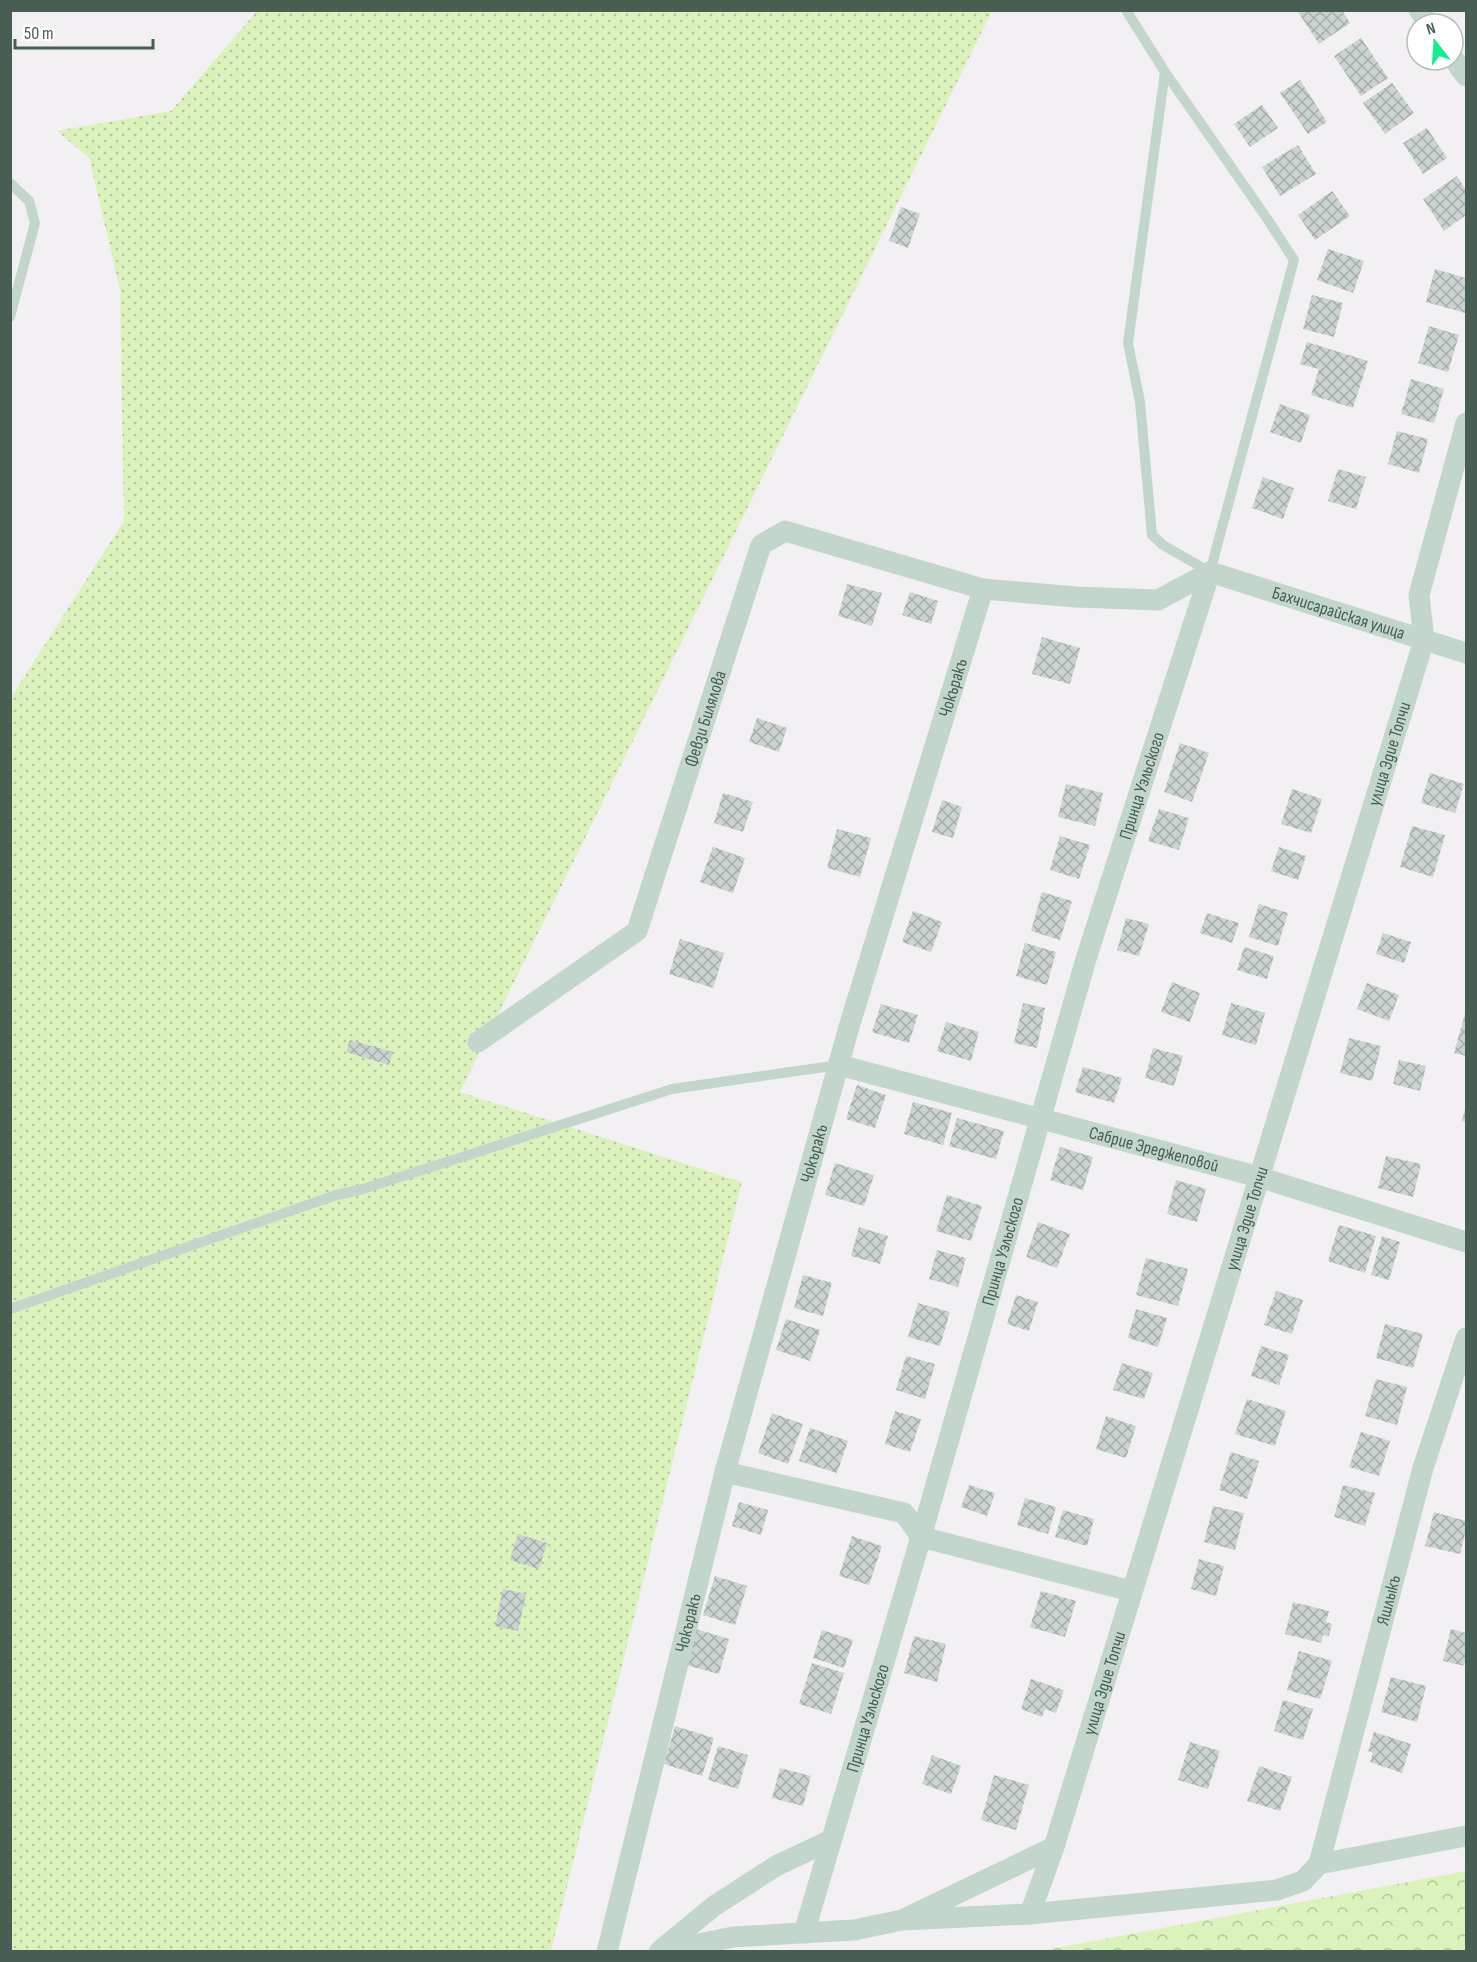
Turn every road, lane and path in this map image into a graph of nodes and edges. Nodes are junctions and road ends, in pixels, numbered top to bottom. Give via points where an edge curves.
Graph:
1 (1126, 10) edge
2 (1166, 72) junction
3 (10, 183) edge
4 (10, 317) edge
5 (1467, 423) edge
6 (1210, 572) junction
7 (983, 589) junction
8 (1424, 640) junction
9 (1467, 653) edge
10 (478, 1042) dead end
11 (839, 1065) junction
12 (1040, 1118) junction
13 (1259, 1177) junction
14 (1467, 1242) edge
15 (10, 1309) edge
16 (1467, 1338) edge
17 (725, 1472) junction
18 (921, 1537) junction
19 (1131, 1591) junction
20 (1467, 1836) edge
21 (831, 1840) junction
22 (1054, 1847) junction
23 (1319, 1864) junction
24 (1030, 1914) junction
25 (902, 1920) junction
26 (804, 1933) junction
27 (659, 1951) edge
28 (607, 1952) edge

1 - 2 lane
2 - 6 lane via 1128,343 1140,402 1152,535
2 - 6 lane via 1294,260
3 - 4 lane via 29,201 35,223
5 - 8 street, улица Эдие Топчи via 1419,595
6 - 7 street via 1158,600
6 - 8 street, Бахчисарайская улица
6 - 12 street, Принца Уэльского via 1086,959
7 - 10 street, Февзи Билялова via 784,531 761,545 637,931
7 - 11 street, Чокъракъ
8 - 9 street, Бахчисарайская улица
8 - 13 street, улица Эдие Топчи
11 - 12 street, Сабрие Эреджеповой
11 - 15 lane via 672,1089 336,1195
11 - 17 street, Чокъракъ
12 - 13 street, Сабрие Эреджеповой
12 - 18 street, Принца Уэльского
13 - 14 street, Сабрие Эреджеповой
13 - 19 street, улица Эдие Топчи
16 - 23 street, Яшлыкъ via 1423,1468
17 - 18 street via 904,1513
17 - 28 street, Чокъракъ
18 - 19 street
18 - 21 street, Принца Уэльского
19 - 22 street, улица Эдие Топчи
20 - 23 street
21 - 26 street, Принца Уэльского
21 - 27 street via 776,1866 714,1906
22 - 24 street, улица Эдие Топчи
22 - 25 street
23 - 24 street via 1303,1881 1277,1890
24 - 25 street
25 - 26 street via 854,1930
26 - 27 street via 733,1937

